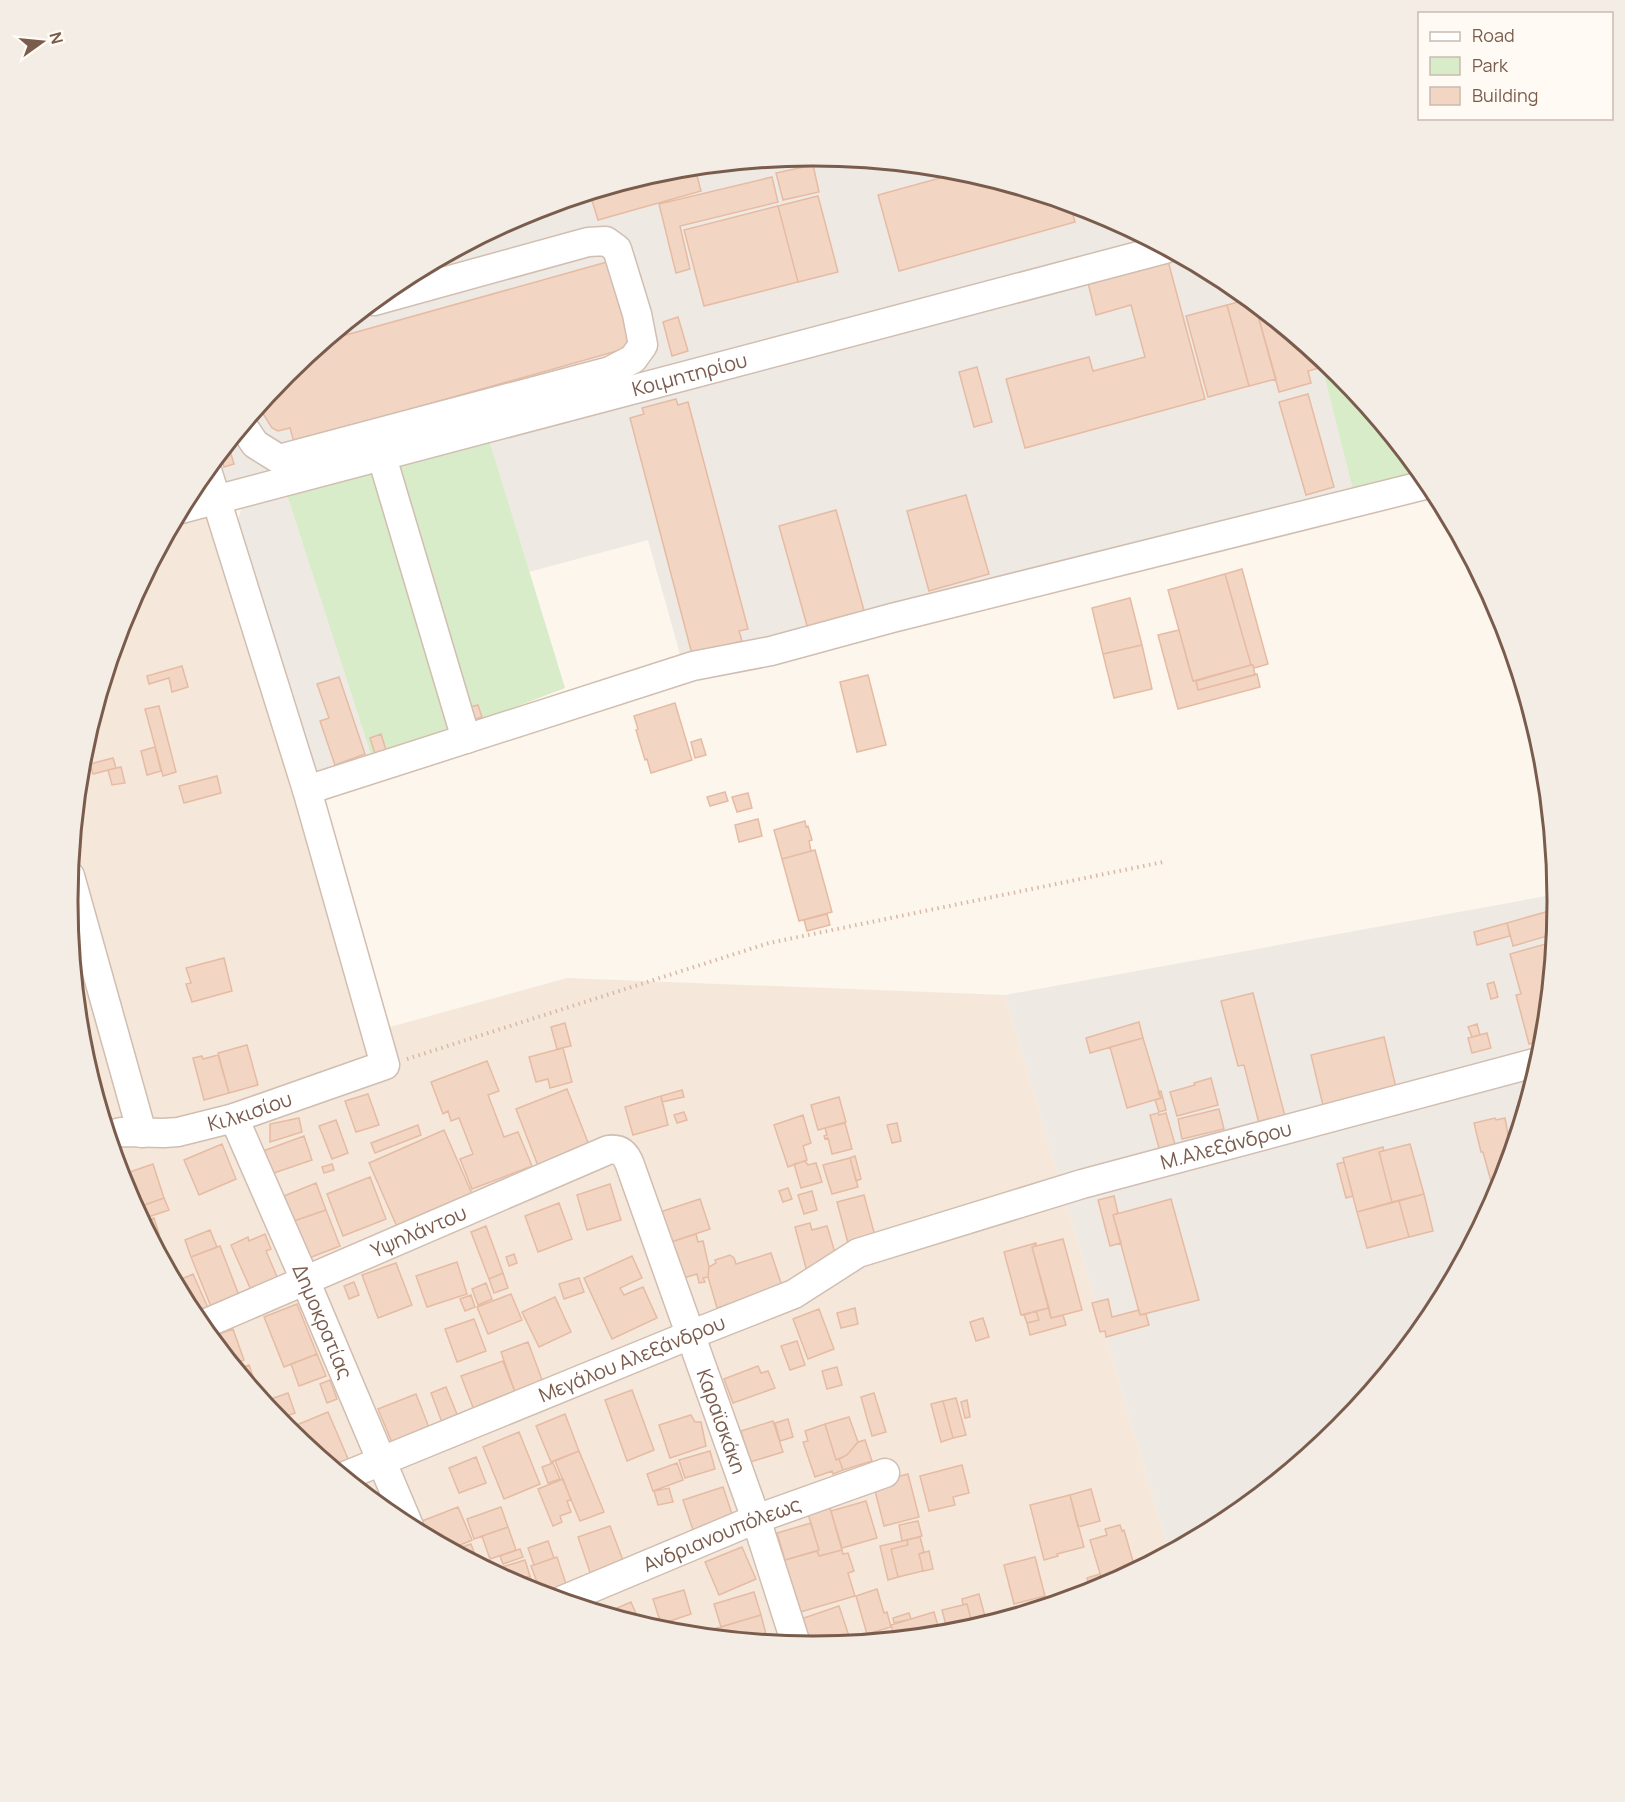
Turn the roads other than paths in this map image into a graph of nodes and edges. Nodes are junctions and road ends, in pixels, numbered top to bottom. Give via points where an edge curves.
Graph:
1 (1155, 252) edge
2 (396, 296) edge
3 (247, 433) edge
4 (382, 457) junction
5 (210, 482) edge
6 (1418, 487) edge
7 (215, 501) junction
8 (194, 506) edge
9 (466, 739) junction
10 (308, 790) junction
11 (78, 905) edge
12 (1528, 1065) edge
13 (234, 1118) junction
14 (116, 1133) edge
15 (142, 1133) junction
16 (630, 1165) joint
17 (915, 1234) joint
18 (305, 1280) junction
19 (211, 1321) edge
20 (690, 1335) junction
21 (381, 1460) junction
22 (352, 1473) edge
23 (885, 1473) dead end
24 (403, 1511) edge
25 (756, 1519) junction
26 (573, 1596) edge
27 (793, 1635) edge

1 - 4 street, Κοιμητηρίου
2 - 3 street via 606,241 617,249 643,345 633,359 610,371 279,459 255,444
4 - 7 street, Κοιμητηρίου
4 - 9 street
5 - 7 street
6 - 9 street via 771,651 698,665
7 - 8 street, Κοιμητηρίου
7 - 10 street
9 - 10 street
10 - 13 street, Κιλκισίου via 385,1065
11 - 15 street
12 - 17 street, Μ.Αλεξάνδρου via 1082,1184
13 - 15 street, Κιλκισίου via 178,1132
13 - 18 street, Δημοκρατίας
14 - 15 street, Κιλκισίου
16 - 18 street, Υψηλάντου via 620,1150 608,1150
16 - 20 street, Καραϊσκάκη
17 - 20 street, Μεγάλου Αλεξάνδρου via 858,1253 794,1294
18 - 19 street, Υψηλάντου
18 - 21 street, Δημοκρατίας
20 - 21 street, Μεγάλου Αλεξάνδρου
20 - 25 street, Καραϊσκάκη
21 - 22 street, Μεγάλου Αλεξάνδρου
21 - 24 street, Δημοκρατίας
23 - 25 street, Ανδριανουπόλεως
25 - 26 street, Ανδριανουπόλεως
25 - 27 street, Καραϊσκάκη

